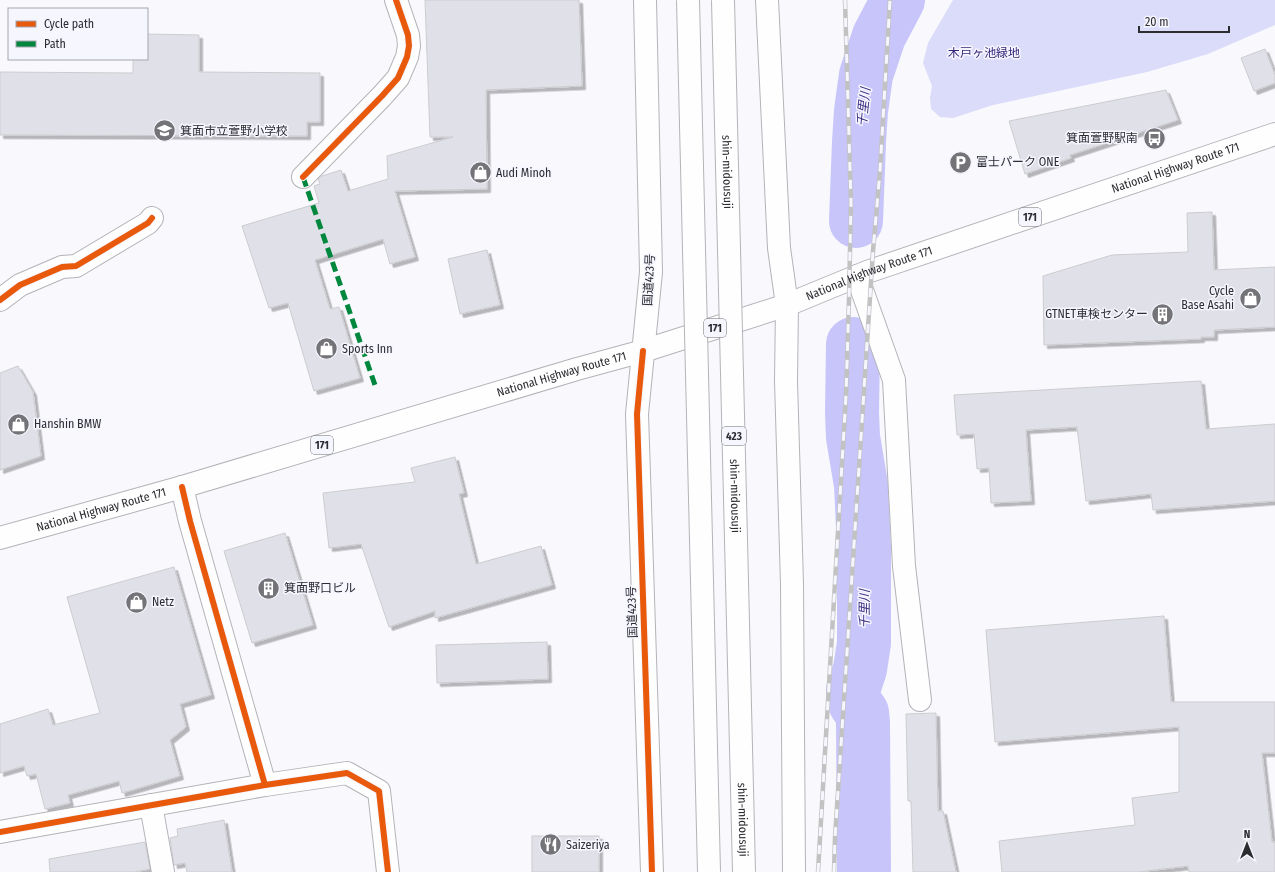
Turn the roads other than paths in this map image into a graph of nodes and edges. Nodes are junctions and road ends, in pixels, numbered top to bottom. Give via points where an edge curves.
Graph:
1 (396, 0) edge
2 (645, 0) edge
3 (688, 0) edge
4 (723, 0) edge
5 (767, 0) edge
6 (1275, 134) edge
7 (303, 177) dead end
8 (152, 218) dead end
9 (857, 276) junction
10 (0, 300) edge
11 (787, 305) junction
12 (643, 352) junction
13 (182, 487) junction
14 (0, 538) edge
15 (920, 700) dead end
16 (265, 785) junction
17 (151, 805) junction
18 (0, 832) edge
19 (162, 872) edge
20 (388, 872) edge
21 (652, 872) edge
22 (709, 872) edge
23 (744, 872) edge
24 (794, 872) edge

1 - 7 main road via 408,34 409,46 398,78
2 - 12 main road, 国道423号 via 651,272
3 - 22 main road, bridge
4 - 23 main road, shin-midousuji / 423, bridge
5 - 11 main road via 779,248
6 - 9 main road, National Highway Route 171 / 171
8 - 10 main road via 148,223 76,266 62,267 20,285
9 - 11 main road, National Highway Route 171 / 171
9 - 15 main road via 894,380 904,566
11 - 12 main road, National Highway Route 171 / 171
11 - 24 main road
12 - 13 main road, National Highway Route 171 / 171 via 577,369
12 - 21 main road, 国道423号 via 637,414
13 - 14 main road, National Highway Route 171 / 171
13 - 16 main road
16 - 17 main road
16 - 20 main road via 347,773 379,791
17 - 18 main road
17 - 19 main road

